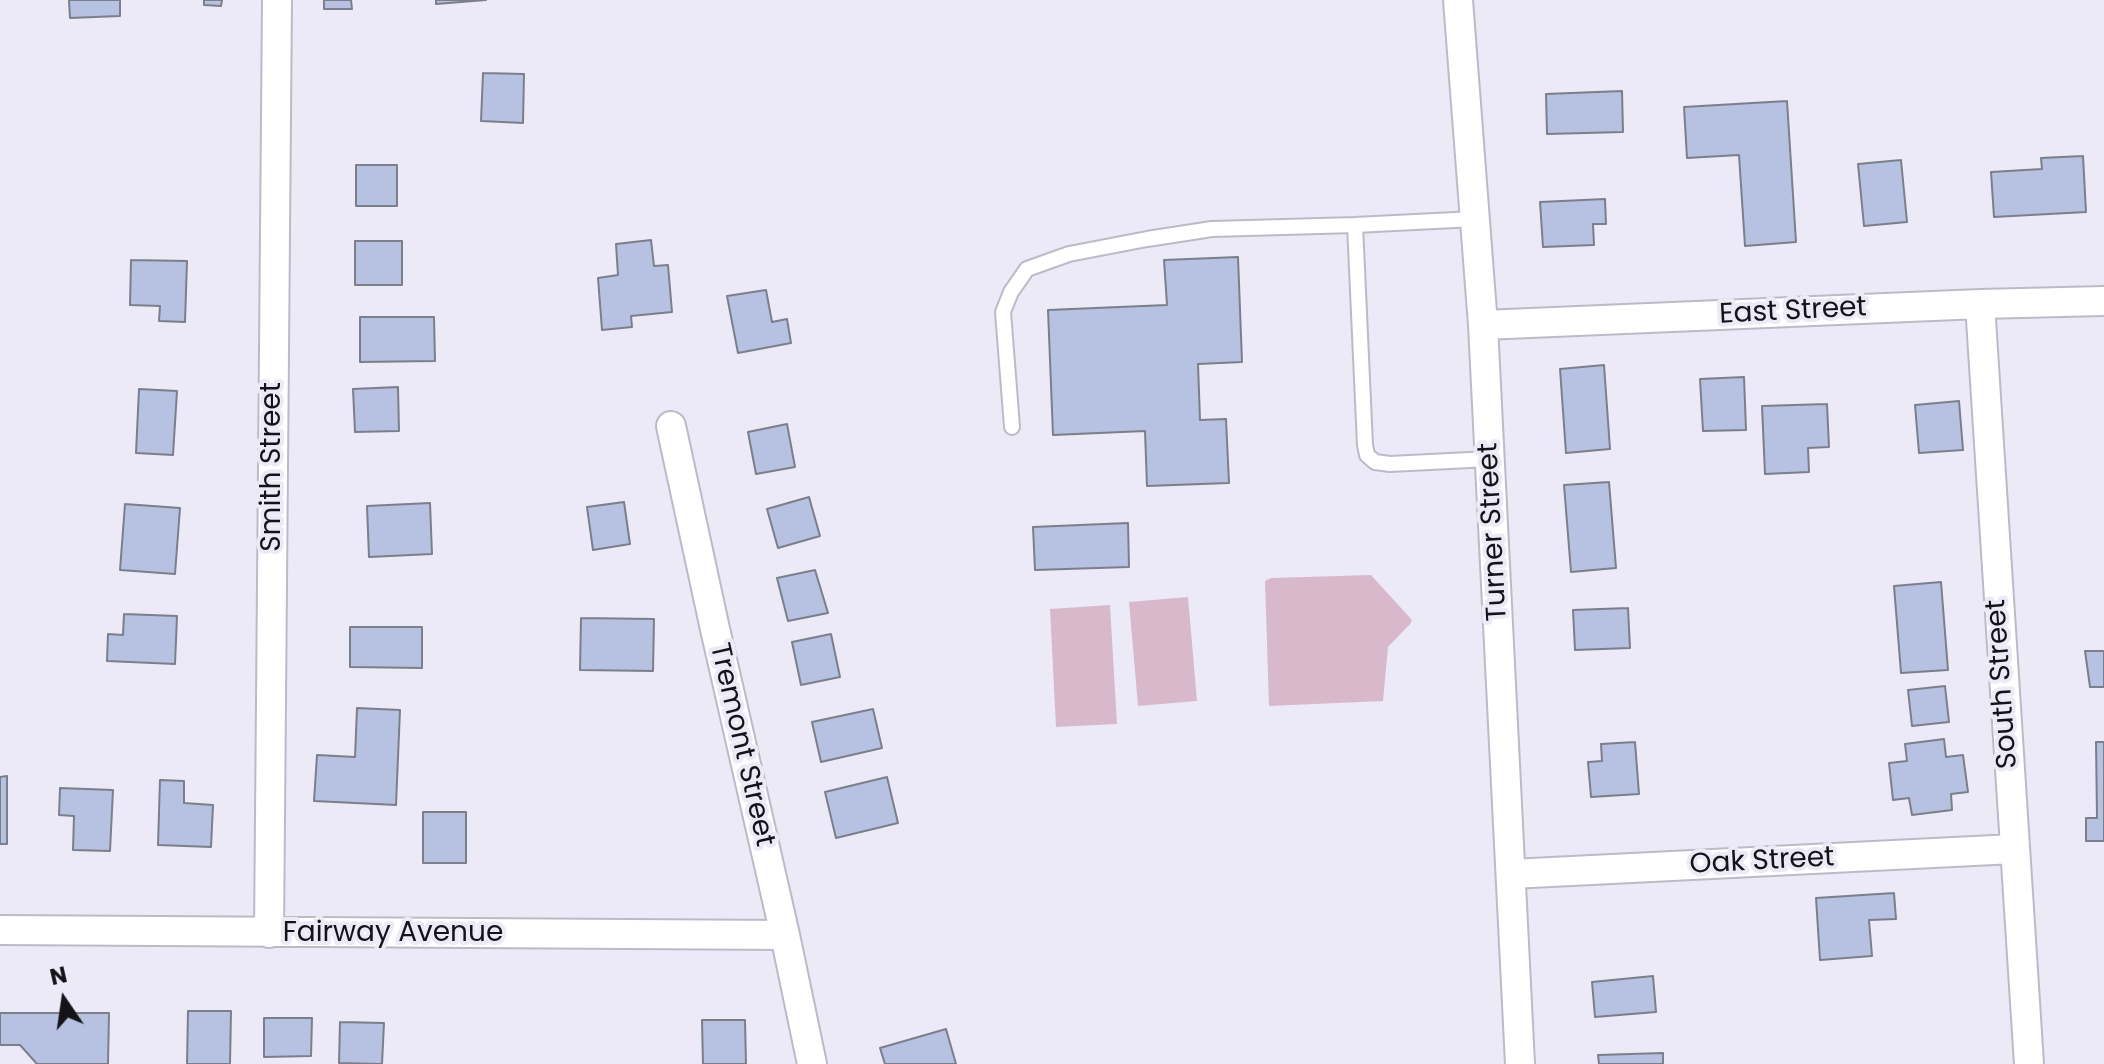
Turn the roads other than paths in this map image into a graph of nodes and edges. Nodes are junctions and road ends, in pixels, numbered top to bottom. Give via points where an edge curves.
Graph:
1 (277, 0) edge
2 (1458, 0) edge
3 (1475, 219) junction
4 (1355, 225) junction
5 (2104, 301) edge
6 (1980, 304) junction
7 (1483, 325) junction
8 (671, 426) dead end
9 (1012, 427) dead end
10 (1490, 459) junction
11 (2014, 849) junction
12 (1511, 874) junction
13 (0, 930) edge
14 (269, 933) junction
15 (785, 935) junction
16 (812, 1064) edge
17 (1520, 1064) edge
18 (2029, 1064) edge

1 - 14 street, Smith Street
2 - 3 street, Turner Street
3 - 4 lane
3 - 7 street, Turner Street
4 - 9 lane via 1212,229 1069,254 1027,269 1003,312
4 - 10 lane via 1367,455 1390,464
5 - 6 street, East Street
6 - 7 street, East Street
6 - 11 street, South Street
7 - 10 street, Turner Street
8 - 15 street, Tremont Street
10 - 12 street, Turner Street
11 - 12 street, Oak Street
11 - 18 street, South Street
12 - 17 street, Turner Street
13 - 14 street, Fairway Avenue
14 - 15 street, Fairway Avenue
15 - 16 street, Tremont Street

